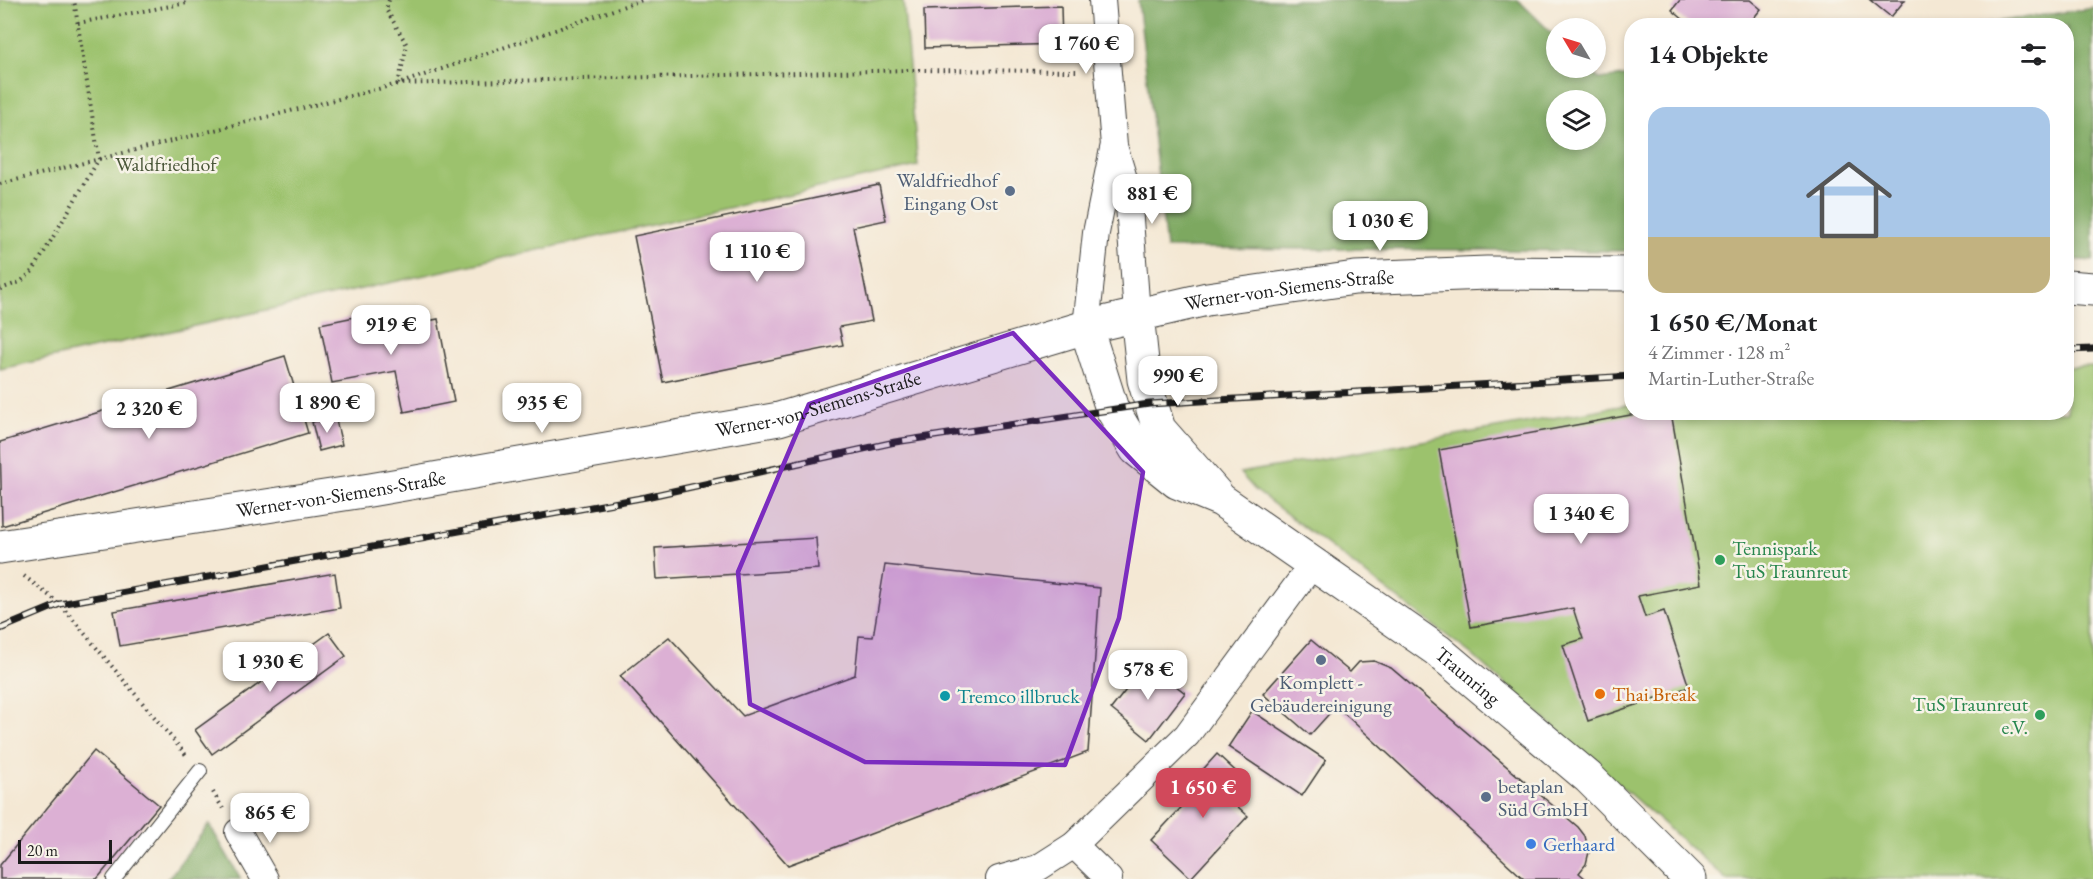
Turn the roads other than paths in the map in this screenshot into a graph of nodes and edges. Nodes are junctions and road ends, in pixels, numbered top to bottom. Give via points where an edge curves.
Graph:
1 (1102, 0) edge
2 (1114, 146) junction
3 (1624, 274) edge
4 (2074, 288) edge
5 (2093, 289) edge
6 (1137, 314) junction
7 (1086, 327) junction
8 (1221, 500) junction
9 (9, 559) edge
10 (1314, 562) junction
11 (200, 771) road end
12 (238, 831) road end
13 (1074, 845) junction
14 (114, 879) edge
15 (265, 879) edge
16 (999, 879) edge
17 (1108, 879) edge
18 (1689, 879) edge

1 - 2 street
2 - 6 street via 1128,192
2 - 7 street via 1096,233
3 - 6 street, Werner-von-Siemens-Straße via 1487,273 1355,278 1207,299
4 - 5 street
6 - 7 street, Werner-von-Siemens-Straße
6 - 8 street, Traunring via 1144,380 1159,429
7 - 8 street, Traunring via 1112,409 1136,449 1177,482
7 - 9 street, Werner-von-Siemens-Straße via 779,419 369,490
8 - 10 street, Traunring
10 - 13 street via 1187,735
10 - 18 street, Traunring via 1437,650 1588,777
11 - 14 lane
12 - 15 street
13 - 16 street via 1038,868
13 - 17 street

